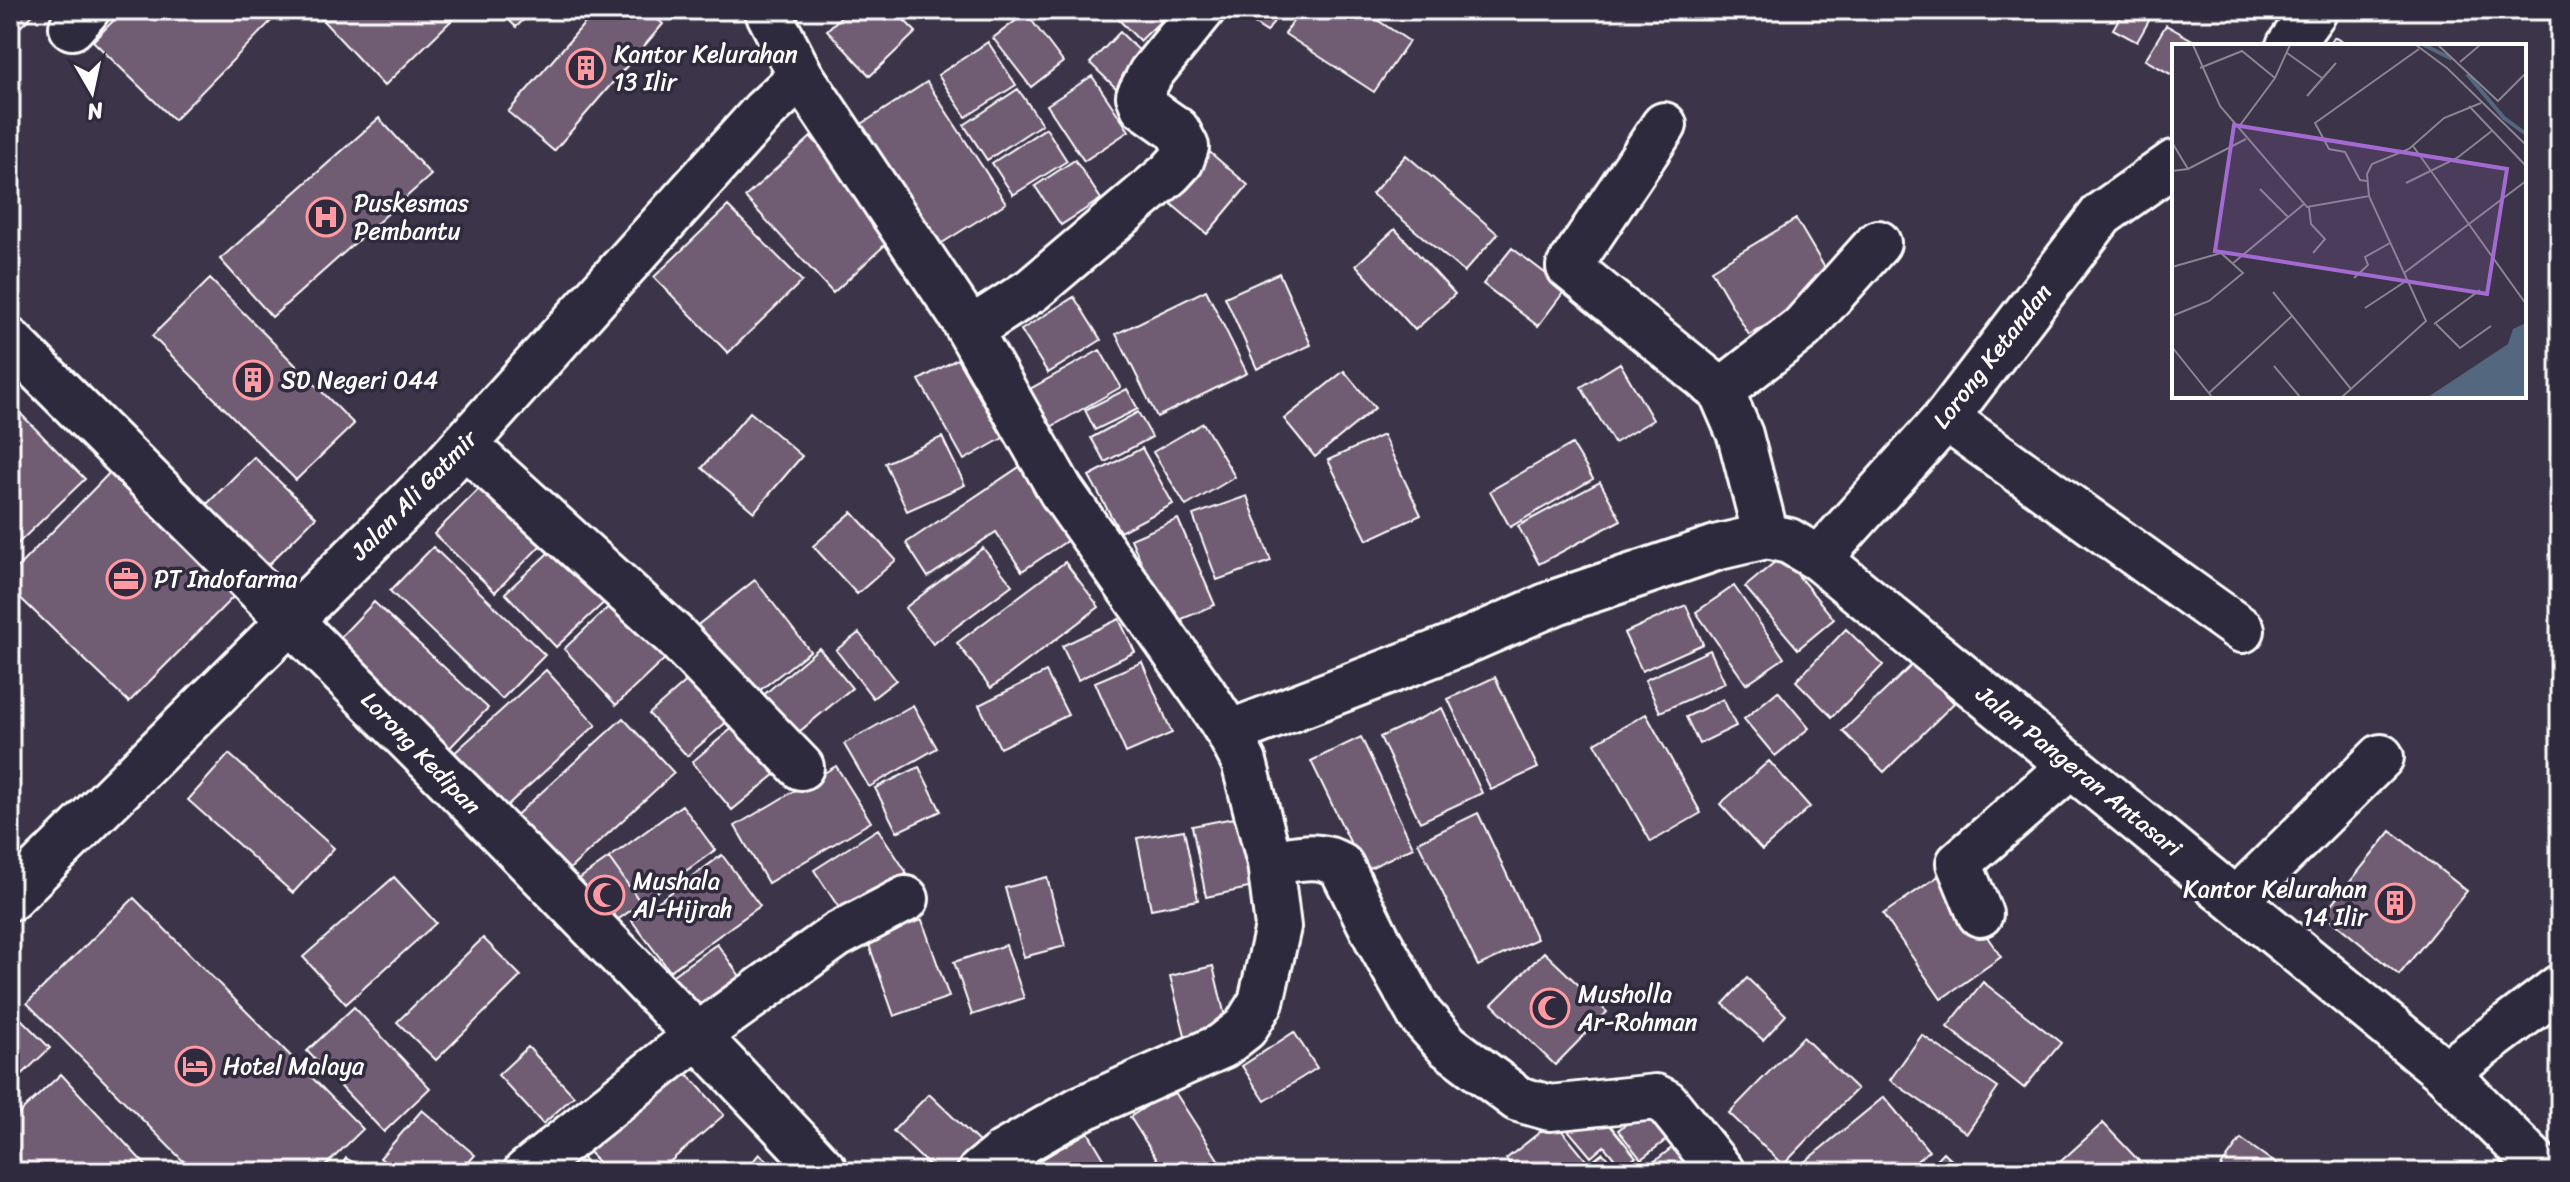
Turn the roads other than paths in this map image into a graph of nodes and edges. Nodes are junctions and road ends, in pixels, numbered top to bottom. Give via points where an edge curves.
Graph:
1 (767, 10) edge
2 (1202, 10) edge
3 (2315, 10) edge
4 (2290, 44) edge
5 (801, 76) junction
6 (1664, 125) dead end
7 (2172, 164) edge
8 (1878, 243) dead end
9 (970, 330) junction
10 (10, 341) edge
11 (1721, 391) junction
12 (1946, 418) junction
13 (464, 444) junction
14 (1766, 536) junction
15 (1819, 559) junction
16 (292, 621) junction
17 (2242, 630) dead end
18 (1229, 733) junction
19 (2381, 757) dead end
20 (2072, 765) junction
21 (801, 767) dead end
22 (1270, 863) junction
23 (10, 898) edge
24 (906, 899) dead end
25 (2236, 900) junction
26 (1980, 914) dead end
27 (2560, 987) edge
28 (698, 1035) junction
29 (2446, 1073) junction
30 (2535, 1169) edge
31 (526, 1172) edge
32 (826, 1172) edge
33 (980, 1172) edge
34 (1722, 1172) edge

1 - 5 street
2 - 9 street via 1139,96 1143,106 1177,130 1186,147 1181,161 1032,290
3 - 4 street
5 - 9 street
5 - 13 street, Jalan Ali Gatmir
6 - 11 street via 1569,267
7 - 12 street, Lorong Ketandan via 2102,214
8 - 11 street via 1802,328
9 - 18 street via 1061,491
10 - 16 street, Lorong Kedipan
11 - 14 street via 1740,435
12 - 15 street, Lorong Ketandan
12 - 17 street
13 - 16 street, Jalan Ali Gatmir
13 - 21 street via 675,636
14 - 15 street, Jalan Pangeran Antasari via 1789,541
14 - 18 street via 1679,559 1556,602
15 - 20 street, Jalan Pangeran Antasari
16 - 23 street, Jalan Ali Gatmir
16 - 28 street, Lorong Kedipan
18 - 22 street via 1244,762
19 - 25 street
20 - 25 street, Jalan Pangeran Antasari
20 - 26 street via 1959,863
22 - 33 street via 1278,927 1261,1002 1245,1028 1222,1046 1080,1109
22 - 34 street via 1315,856 1341,866 1420,1015 1448,1046 1518,1099 1550,1108 1656,1097 1666,1102
24 - 28 street via 837,935
25 - 29 street, Jalan Pangeran Antasari
27 - 29 street
28 - 31 street
28 - 32 street, Lorong Kedipan
29 - 30 street, Jalan Pangeran Antasari

